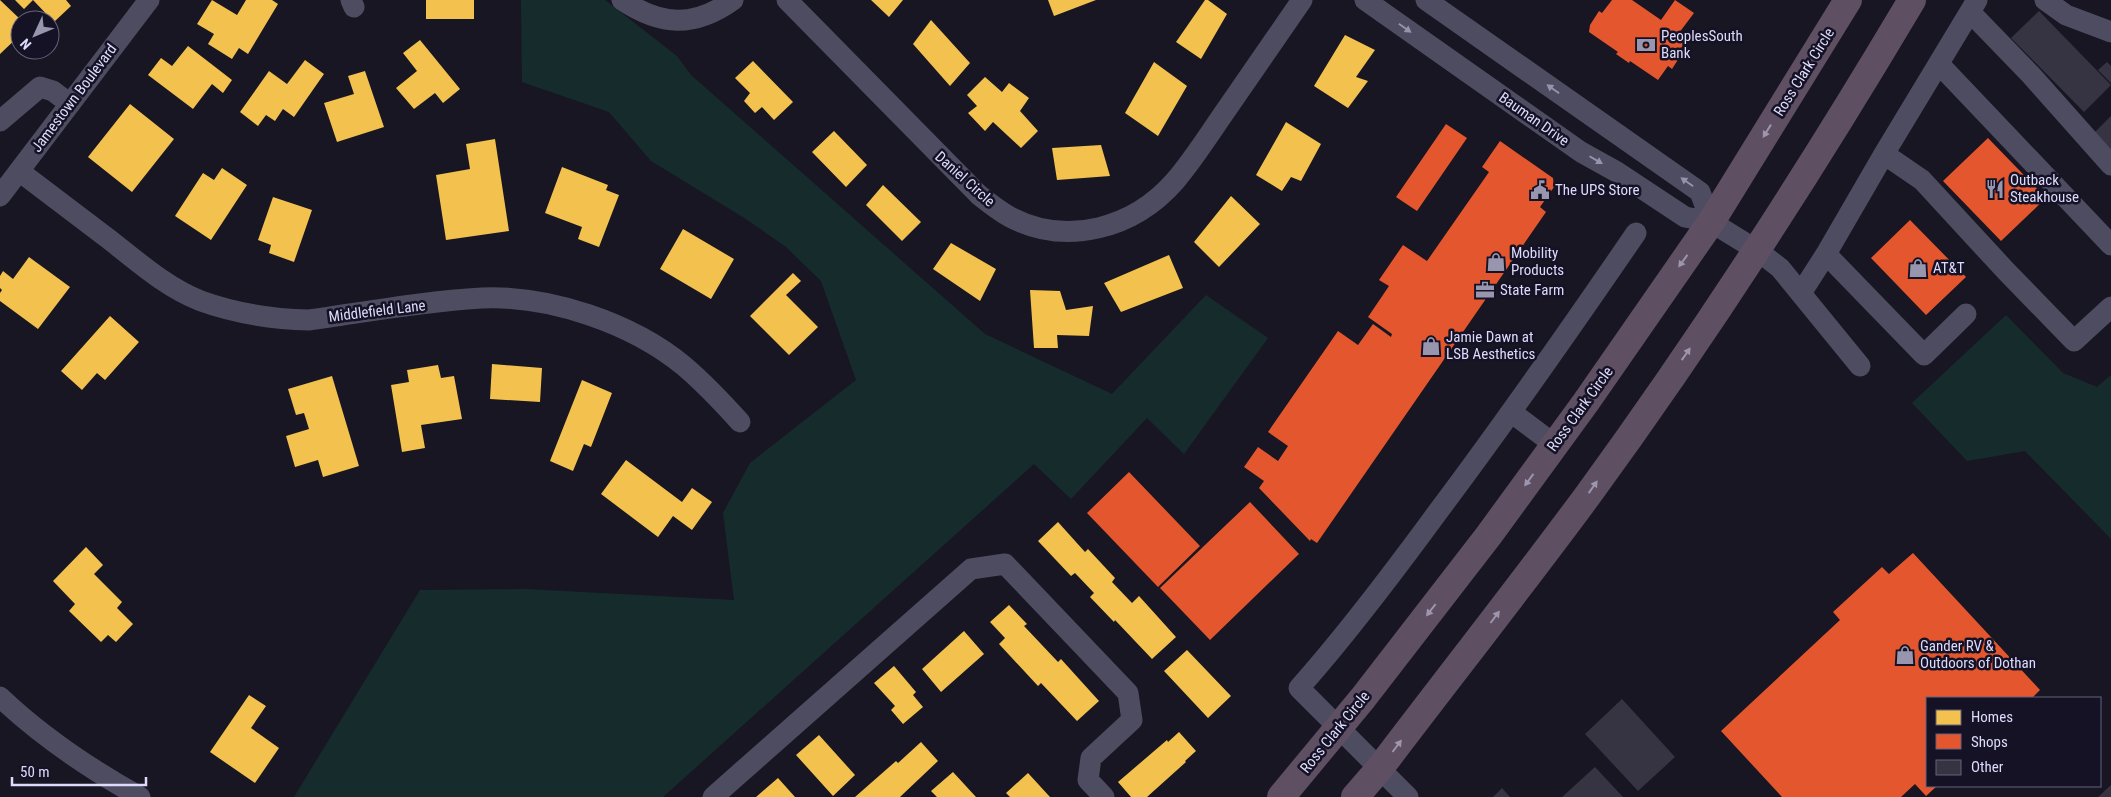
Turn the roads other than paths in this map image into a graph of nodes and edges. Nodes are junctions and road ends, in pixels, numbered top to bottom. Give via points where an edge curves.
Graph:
1 (149, 0) edge
2 (622, 0) edge
3 (733, 0) edge
4 (786, 0) edge
5 (1302, 0) edge
6 (1365, 0) edge
7 (1426, 0) edge
8 (1848, 0) edge
9 (1912, 0) edge
10 (2045, 0) edge
11 (1973, 6) edge
12 (2111, 31) edge
13 (1939, 64) junction
14 (70, 104) junction
15 (0, 121) edge
16 (1884, 154) junction
17 (2111, 165) edge
18 (19, 171) junction
19 (0, 196) edge
20 (1712, 222) junction
21 (1636, 233) dead end
22 (2111, 246) edge
23 (1758, 251) junction
24 (1826, 254) junction
25 (1801, 292) junction
26 (2111, 307) edge
27 (1966, 314) dead end
28 (1860, 366) dead end
29 (1511, 412) junction
30 (740, 422) dead end
31 (1554, 444) junction
32 (0, 697) edge
33 (1338, 728) junction
34 (1380, 768) junction
35 (140, 797) edge
36 (713, 797) edge
37 (1104, 797) edge
38 (1281, 797) edge
39 (1355, 797) edge
40 (1408, 797) edge

1 - 14 street, Jamestown Boulevard
2 - 3 street via 638,11 660,19 679,20 699,19
4 - 5 street, Daniel Circle via 979,195 1010,217 1061,232 1093,230 1125,220 1165,191 1189,163
6 -> 20 street, Bauman Drive via 1581,152 1685,217
20 -> 7 street via 1700,192
8 -> 20 highway, Ross Clark Circle
9 - 23 highway
10 - 12 street via 2066,15
11 - 13 street
11 - 17 street
13 - 16 street
13 - 22 street
14 - 15 street via 54,91 40,87
14 - 18 street, Jamestown Boulevard
16 - 24 street
16 - 26 street via 1922,180 2074,341
18 - 19 street, Jamestown Boulevard
18 - 30 street, Middlefield Lane via 171,285 230,311 258,317 309,320 484,298 539,302 617,326 664,351 710,389
20 - 23 street, Bauman Drive
20 -> 31 highway, Ross Clark Circle
21 - 29 street
23 - 25 street, Bauman Drive via 1780,268
34 -> 23 highway via 1588,495
24 - 25 street
24 - 27 street via 1924,355
25 - 28 street, Bauman Drive
29 - 31 street
29 - 33 street via 1410,551 1299,688
31 -> 33 highway, Ross Clark Circle via 1488,535
32 - 35 street via 72,756
33 - 34 street
33 - 38 highway, Ross Clark Circle
34 - 39 highway
34 - 40 street
36 - 37 street via 971,569 1005,564 1128,692 1132,720 1091,758 1088,780

